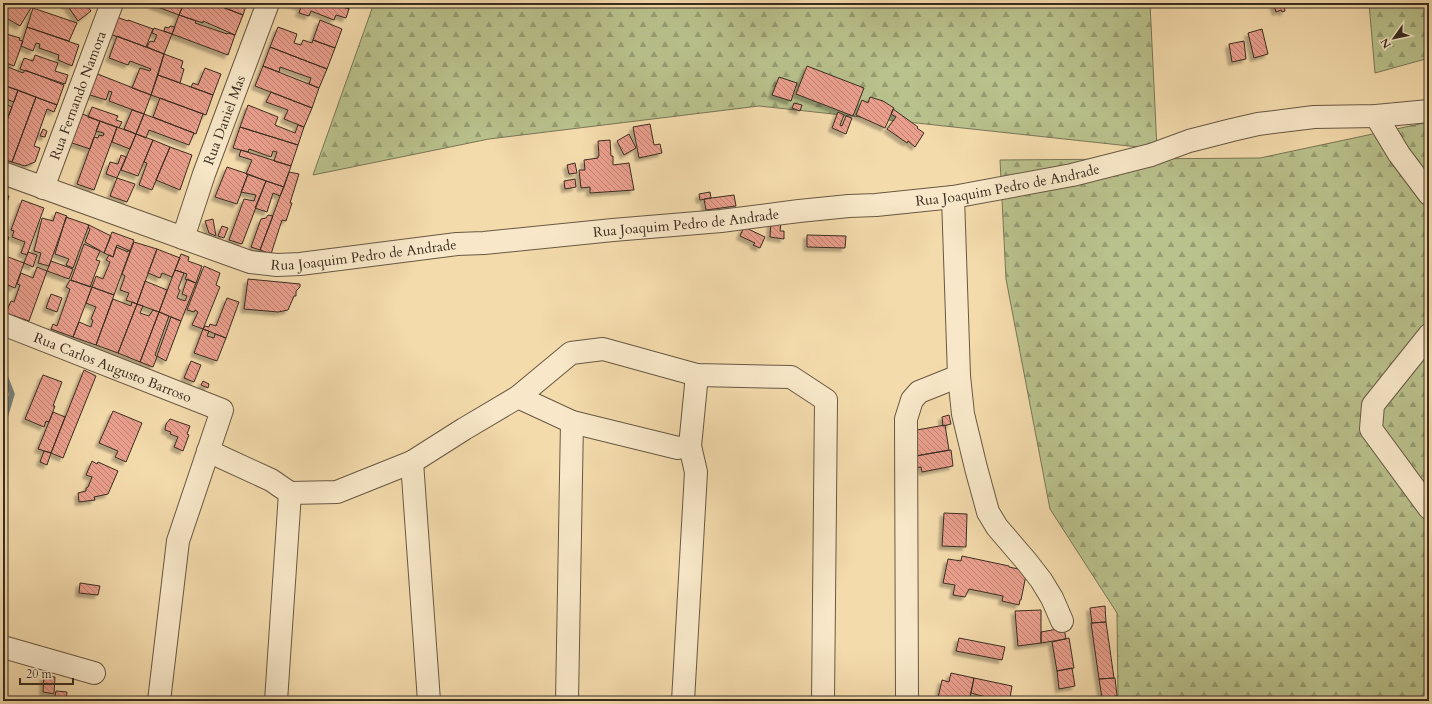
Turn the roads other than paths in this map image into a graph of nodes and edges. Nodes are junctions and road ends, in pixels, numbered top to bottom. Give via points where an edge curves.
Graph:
1 (112, 3) edge
2 (268, 3) edge
3 (1429, 112) edge
4 (1376, 116) junction
5 (3, 173) edge
6 (43, 188) junction
7 (1429, 194) edge
8 (953, 197) junction
9 (184, 238) junction
10 (3, 324) edge
11 (1429, 335) edge
12 (697, 375) junction
13 (959, 376) junction
14 (518, 397) junction
15 (572, 422) junction
16 (690, 446) junction
17 (208, 451) junction
18 (412, 462) junction
19 (290, 493) junction
20 (1429, 508) edge
21 (1062, 622) dead end
22 (3, 647) edge
23 (94, 673) dead end
24 (159, 701) edge
25 (276, 701) edge
26 (429, 701) edge
27 (567, 701) edge
28 (683, 701) edge
29 (823, 701) edge
30 (907, 701) edge

1 - 6 street, Rua Fernando Namora
2 - 9 street, Rua Daniel Mas via 204,174
3 - 4 street, Rua Joaquim Pedro de Andrade
4 - 7 street via 1399,154
4 - 8 street, Rua Joaquim Pedro de Andrade via 1314,117 1258,124 1072,175
5 - 6 street, Rua Joaquim Pedro de Andrade
6 - 9 street, Rua Joaquim Pedro de Andrade
8 - 9 street, Rua Joaquim Pedro de Andrade via 721,221 457,244 300,264 250,262
8 - 13 street
10 - 17 street, Rua Carlos Augusto Barroso via 222,410
11 - 20 street via 1373,405 1371,429
12 - 14 street via 603,349 571,353
12 - 16 street
12 - 29 street via 791,377 826,400
13 - 21 street via 963,414 988,512 997,527 1041,580
13 - 30 street via 920,392 912,400 906,419
14 - 15 street
14 - 18 street
15 - 16 street via 678,448
15 - 27 street
16 - 28 street via 696,472
17 - 19 street via 271,480
17 - 24 street via 178,541
18 - 19 street via 337,492
18 - 26 street
19 - 25 street
22 - 23 street

